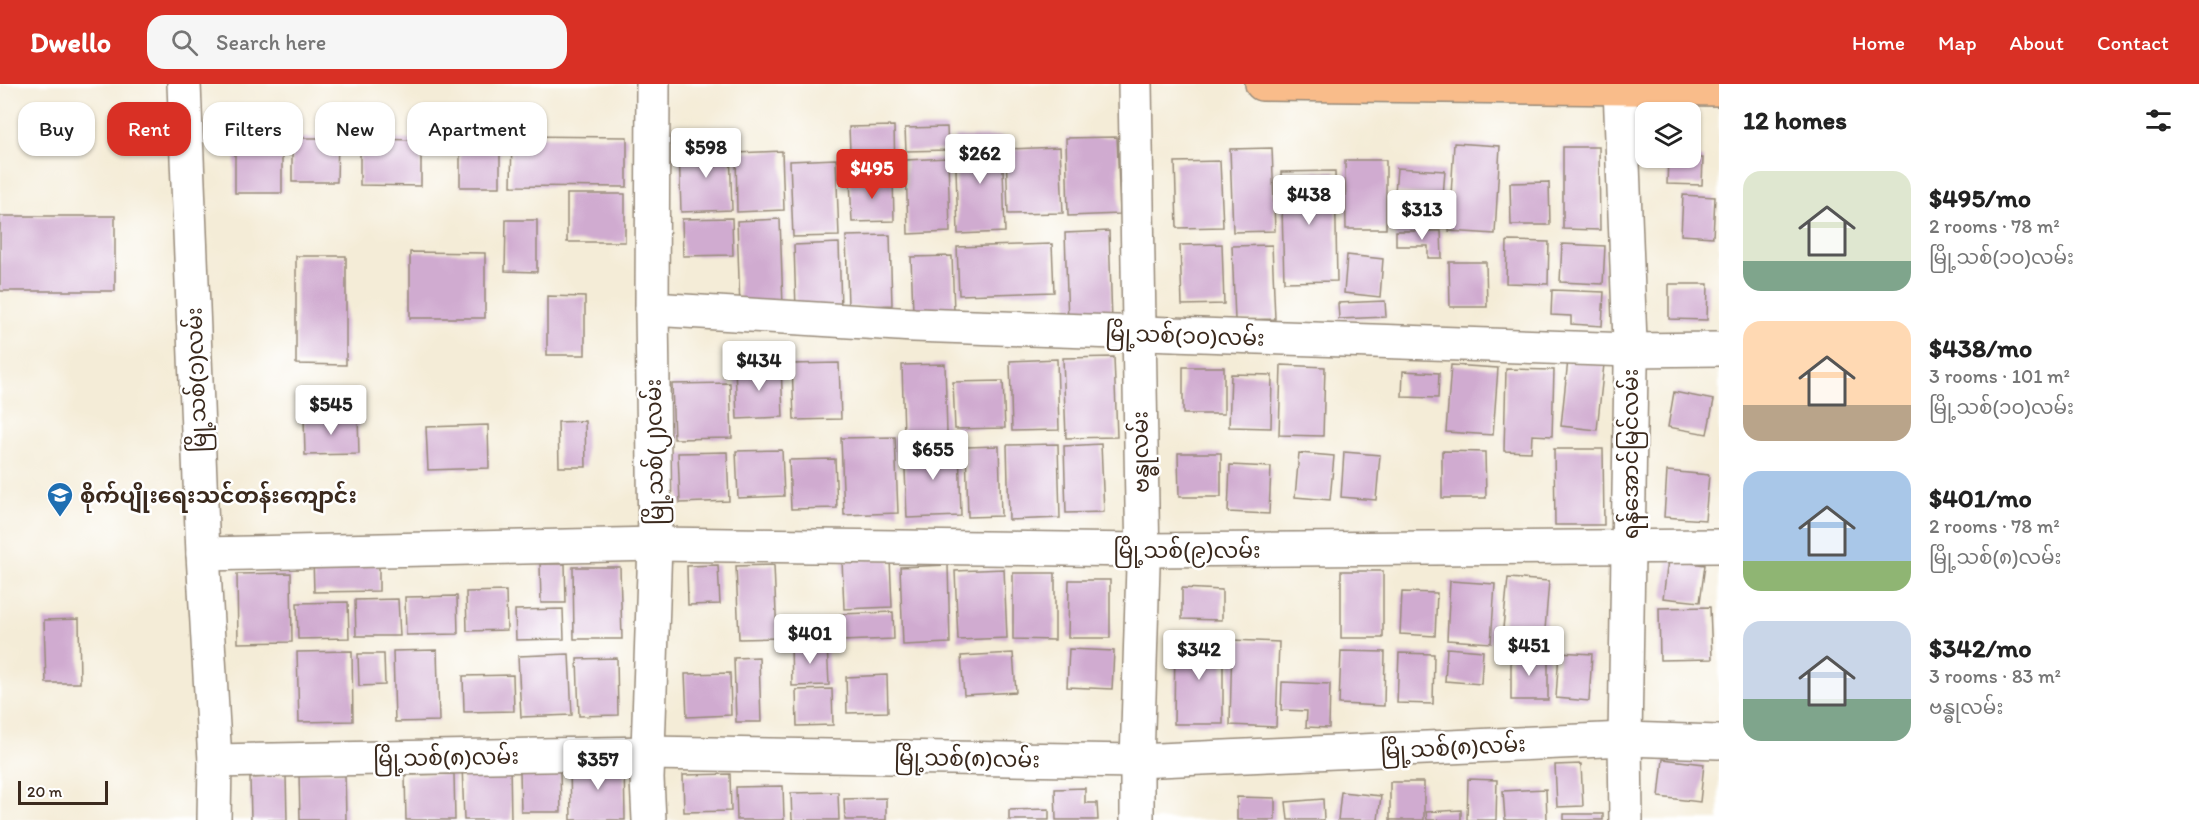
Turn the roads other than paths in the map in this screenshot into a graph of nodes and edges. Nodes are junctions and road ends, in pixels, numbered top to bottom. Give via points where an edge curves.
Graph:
1 (184, 84) edge
2 (653, 84) edge
3 (1135, 84) edge
4 (1262, 84) edge
5 (1376, 85) edge
6 (1620, 88) junction
7 (1719, 89) edge
8 (652, 309) junction
9 (1138, 333) junction
10 (1719, 349) edge
11 (1630, 350) junction
12 (655, 544) junction
13 (1629, 546) junction
14 (1719, 546) edge
15 (1142, 550) junction
16 (203, 554) junction
17 (1625, 739) junction
18 (1719, 742) edge
19 (648, 753) junction
20 (215, 761) junction
21 (1137, 761) junction
22 (214, 820) edge
23 (649, 820) edge
24 (1137, 820) edge
25 (1626, 820) edge

1 - 16 street, မြို့သစ်(၁)လမ်း
2 - 8 street, မြို့သစ်(၂)လမ်း
3 - 9 street, ဗန္ဓုလမ်း
4 - 5 highway
5 - 6 highway
6 - 7 highway
6 - 11 street, ရန်အောင်မြင်လမ်း
8 - 9 street, မြို့သစ်(၁၀)လမ်း via 914,325
8 - 12 street, မြို့သစ်(၂)လမ်း
9 - 11 street, မြို့သစ်(၁၀)လမ်း
9 - 15 street, ဗန္ဓုလမ်း
10 - 11 street, မြို့သစ်(၁၀)လမ်း
11 - 13 street, ရန်အောင်မြင်လမ်း
12 - 15 street, မြို့သစ်(၉)လမ်း
12 - 16 street, မြို့သစ်(၉)လမ်း
12 - 19 street, မြို့သစ်(၂)လမ်း
13 - 14 street, မြို့သစ်(၉)လမ်း
13 - 15 street, မြို့သစ်(၉)လမ်း
13 - 17 street, ရန်အောင်မြင်လမ်း
15 - 21 street, ဗန္ဓုလမ်း
16 - 20 street, မြို့သစ်(၁)လမ်း
17 - 18 street, မြို့သစ်(၈)လမ်း
17 - 21 street, မြို့သစ်(၈)လမ်း
17 - 25 street, ရန်အောင်မြင်လမ်း
19 - 20 street, မြို့သစ်(၈)လမ်း
19 - 21 street, မြို့သစ်(၈)လမ်း
19 - 23 street, မြို့သစ်(၂)လမ်း
20 - 22 street, မြို့သစ်(၁)လမ်း
21 - 24 street, ဗန္ဓုလမ်း

